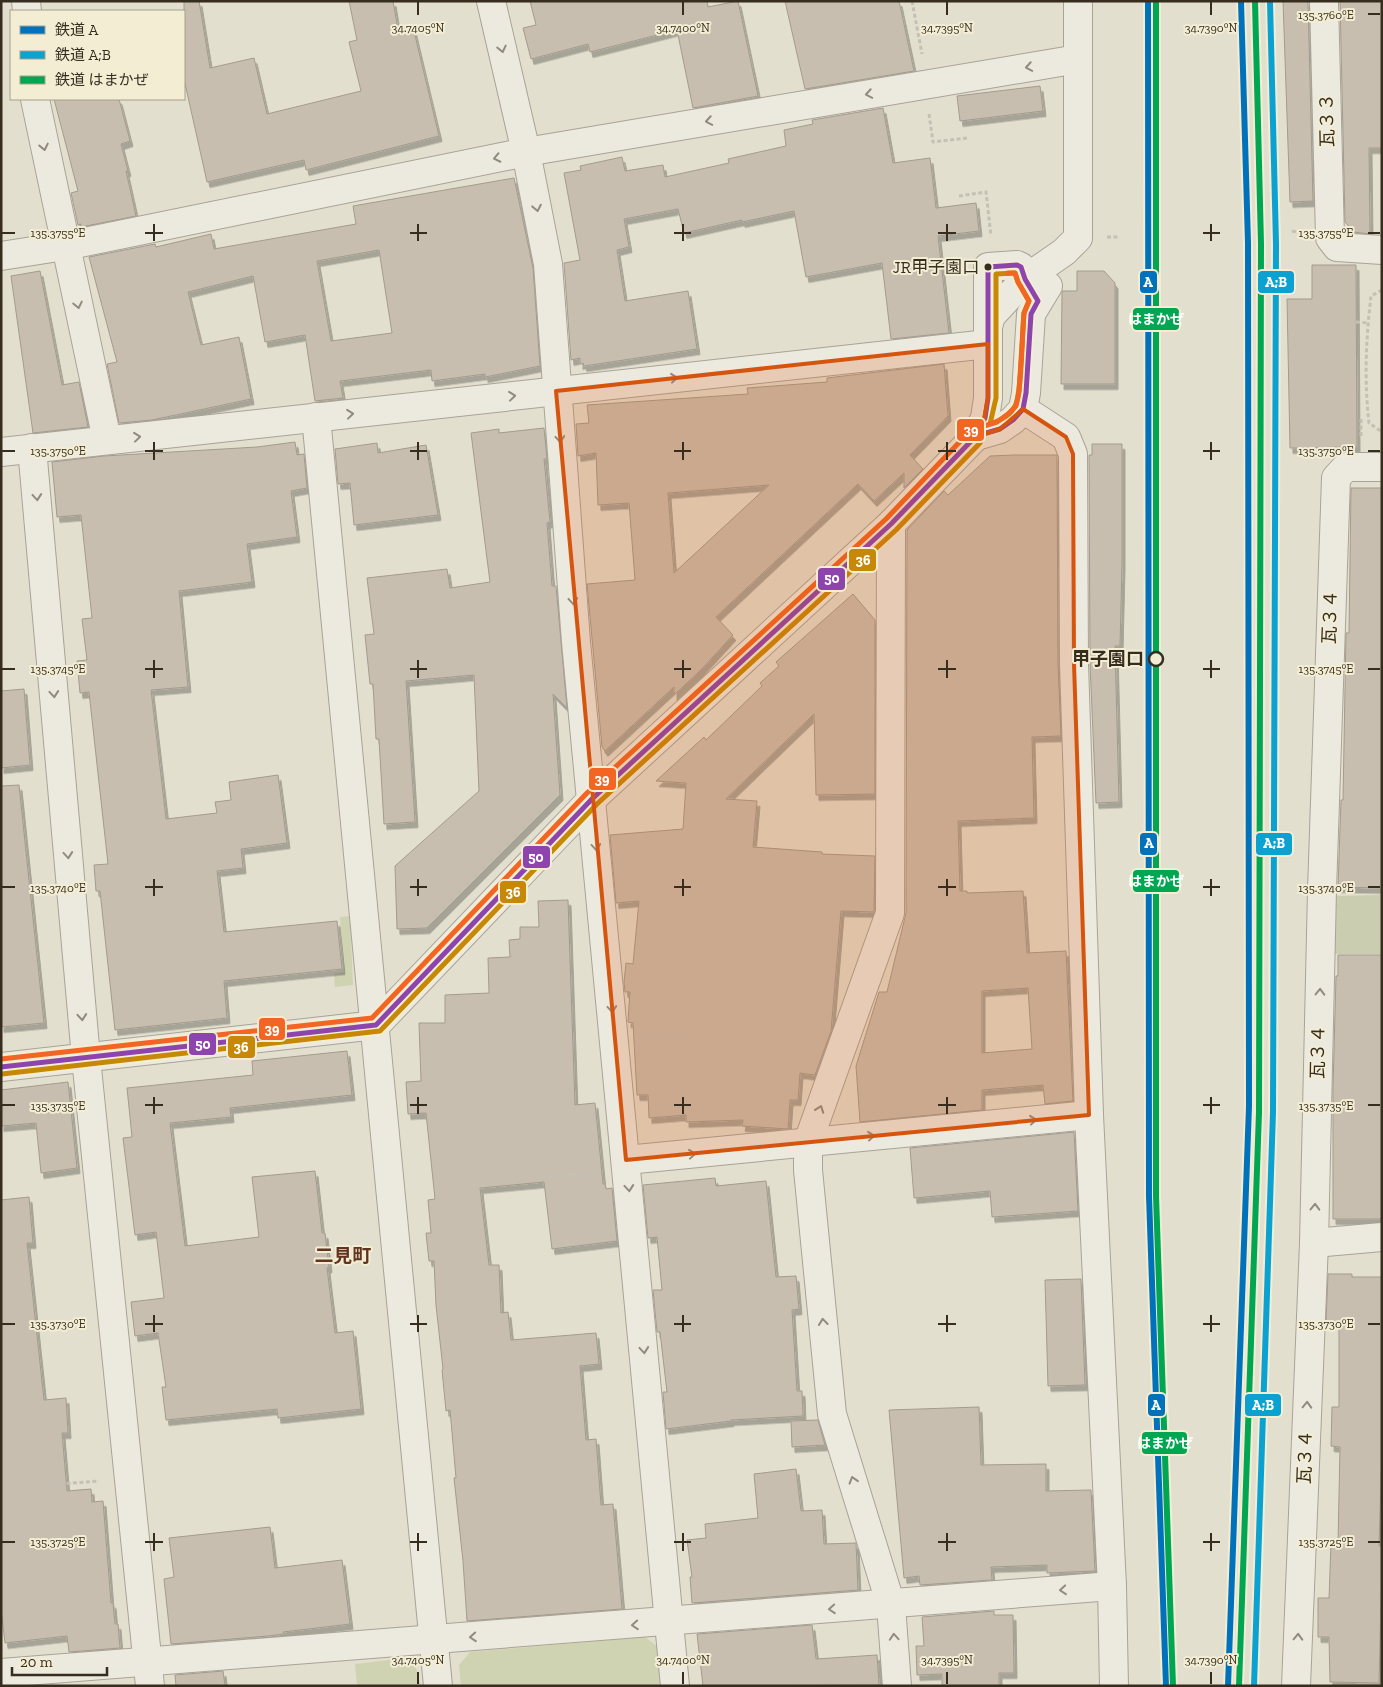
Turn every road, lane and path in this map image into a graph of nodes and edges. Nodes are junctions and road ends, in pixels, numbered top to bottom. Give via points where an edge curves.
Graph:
1 (492, 1) edge
2 (912, 1) edge
3 (1078, 1) edge
4 (1324, 1) edge
5 (1078, 59) junction
6 (926, 85) junction
7 (35, 100) edge
8 (966, 138) dead end
9 (526, 152) junction
10 (959, 196) dead end
11 (992, 244) dead end
12 (65, 246) junction
13 (1382, 250) edge
14 (1, 256) edge
15 (1032, 290) junction
16 (1382, 290) edge
17 (1356, 322) dead end
18 (1368, 323) junction
19 (988, 336) junction
20 (556, 391) junction
21 (1023, 409) junction
22 (316, 417) junction
23 (1382, 432) edge
24 (988, 433) junction
25 (107, 440) junction
26 (32, 448) junction
27 (1, 452) edge
28 (1382, 467) edge
29 (892, 524) junction
30 (592, 799) junction
31 (376, 1025) junction
32 (614, 1034) junction
33 (690, 1037) dead end
34 (86, 1058) junction
35 (1, 1067) edge
36 (1089, 1115) junction
37 (808, 1142) junction
38 (627, 1164) junction
39 (541, 1178) dead end
40 (1382, 1237) edge
41 (1314, 1242) junction
42 (129, 1479) junction
43 (47, 1485) dead end
44 (1112, 1586) junction
45 (892, 1605) junction
46 (669, 1622) junction
47 (433, 1640) junction
48 (1, 1673) edge
49 (149, 1674) edge
50 (438, 1686) edge
51 (675, 1686) edge
52 (897, 1686) edge
53 (1114, 1686) edge
54 (1296, 1686) edge

1 -> 9 street
2 - 6 path
3 - 5 street
4 - 13 street, 瓦３３ via 1330,238 1337,247
5 -> 6 street
5 - 15 street via 1078,238 1064,252 1061,268
6 - 8 path via 933,142
6 -> 9 street
7 -> 12 street
9 -> 12 street
9 -> 20 street via 548,264
10 - 11 path via 986,192
12 - 14 street
12 -> 25 street
15 - 19 street via 991,316
15 - 21 street
16 - 18 path via 1371,296
17 - 18 path
18 - 23 path via 1366,395 1369,422
20 -> 19 street
19 - 24 street via 988,398 984,418
22 -> 20 street
20 -> 30 street
21 - 24 street via 1013,420
21 - 36 street via 1066,437 1073,454 1074,664
25 -> 22 street
22 - 31 street
24 - 29 street
25 - 26 street
26 - 27 street
26 -> 34 street
41 -> 28 street, 瓦３４ via 1336,478 1346,467
29 - 30 street
37 -> 29 street via 890,914
30 - 31 street
30 -> 32 street
31 - 34 street
31 - 47 street
32 - 33 path
32 - 38 street
34 - 35 street
34 - 42 street
37 -> 36 street
36 - 44 street
38 -> 37 street
45 -> 37 street via 832,1414
38 - 39 path
38 -> 46 street
40 - 41 street
54 -> 41 street, 瓦３４
42 - 43 path
42 - 49 street
44 -> 45 street
44 - 53 street
45 -> 46 street
52 -> 45 street
46 -> 47 street
46 - 51 street
47 - 49 street
47 - 50 street
48 - 49 street

